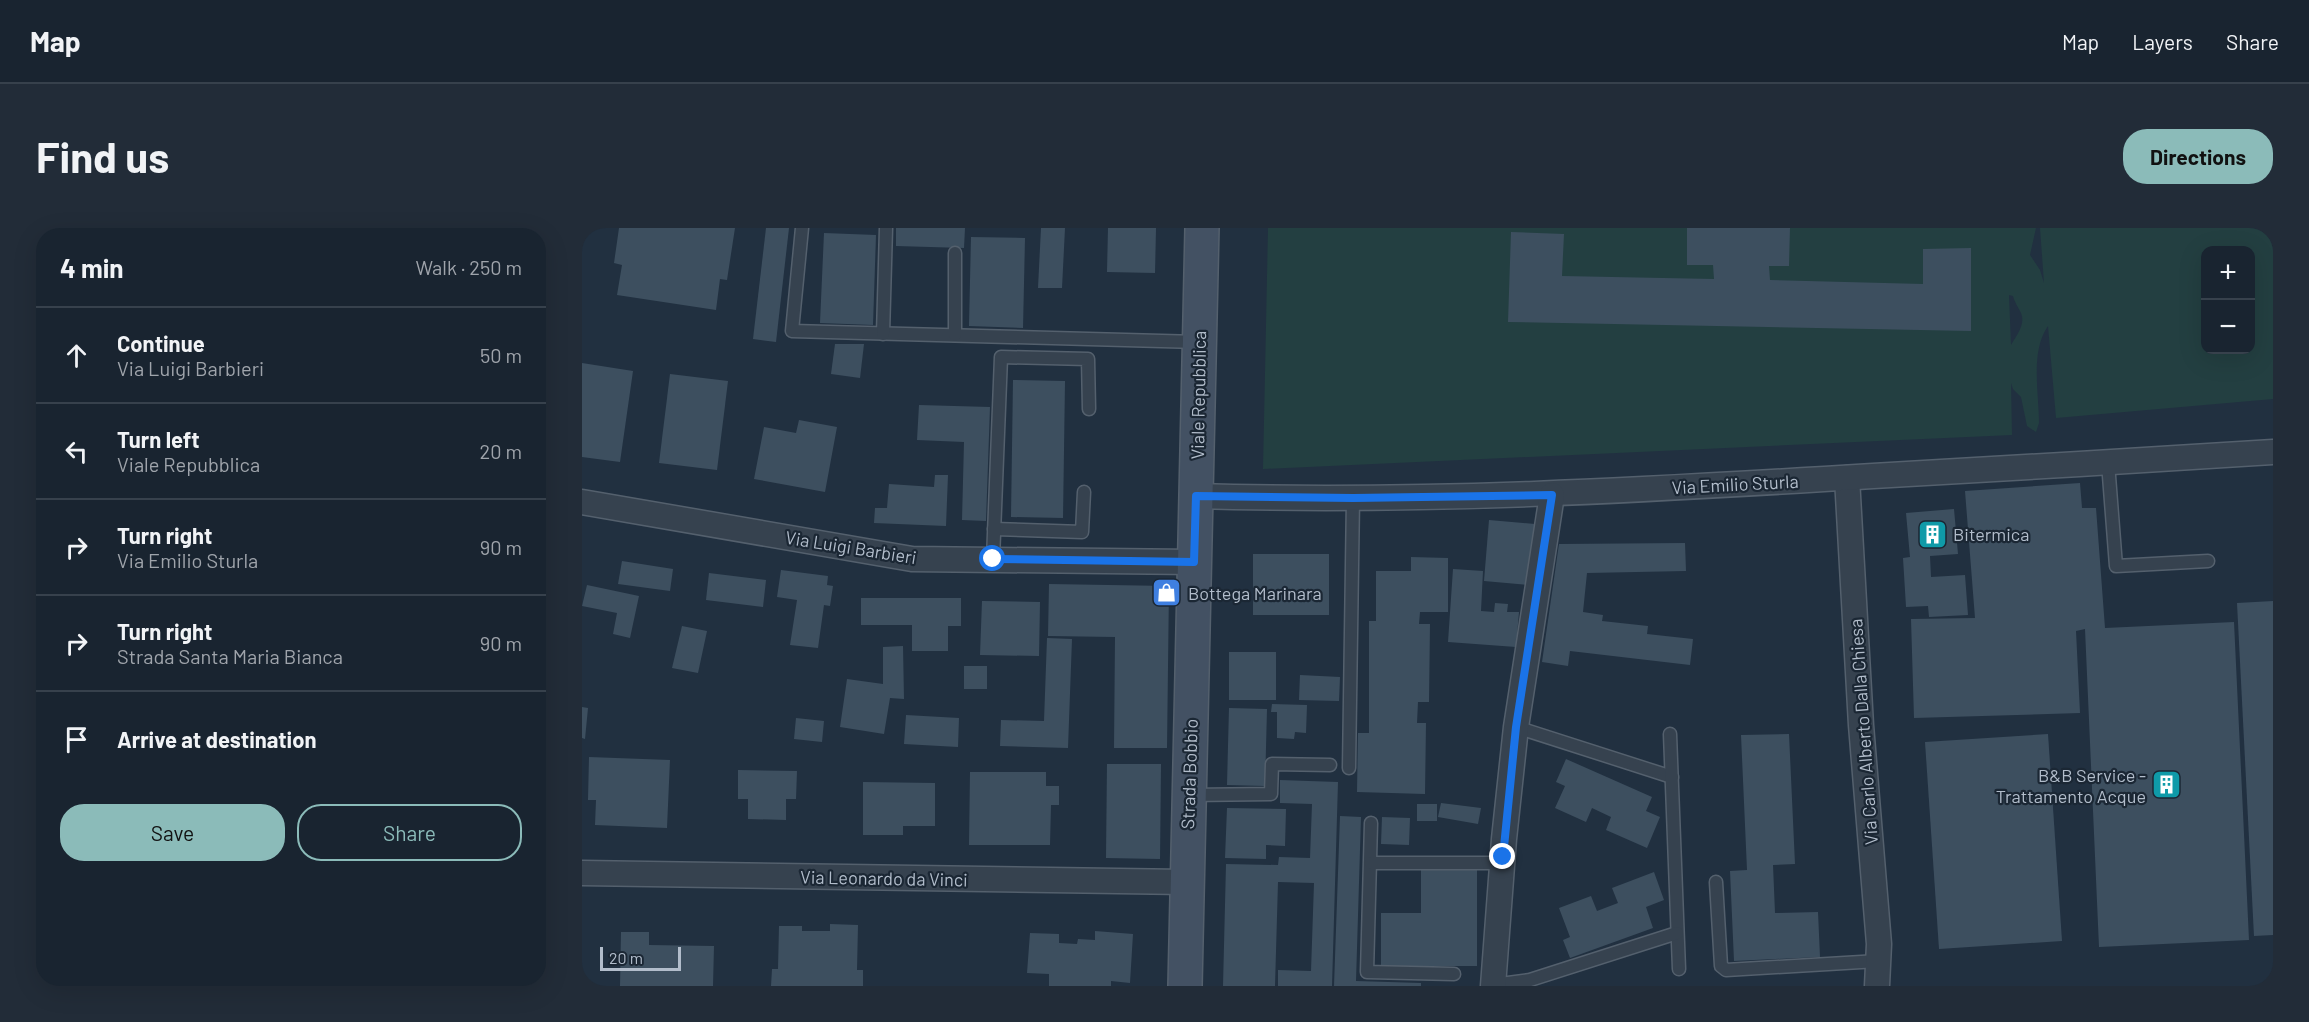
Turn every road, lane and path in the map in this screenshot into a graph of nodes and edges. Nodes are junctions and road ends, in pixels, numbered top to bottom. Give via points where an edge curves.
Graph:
1 (802, 228) edge
2 (886, 228) edge
3 (1202, 228) edge
4 (956, 253) dead end
5 (883, 333) junction
6 (954, 335) junction
7 (1199, 342) junction
8 (1089, 409) dead end
9 (2273, 452) edge
10 (2108, 463) junction
11 (1847, 478) junction
12 (1084, 492) dead end
13 (1552, 495) junction
14 (1196, 496) junction
15 (1353, 498) junction
16 (582, 502) edge
17 (994, 529) junction
18 (993, 559) junction
19 (2208, 561) dead end
20 (1194, 562) junction
21 (1516, 727) junction
22 (1670, 734) dead end
23 (1330, 765) dead end
24 (1349, 768) dead end
25 (1672, 777) junction
26 (1189, 795) junction
27 (1371, 823) dead end
28 (1371, 863) junction
29 (1502, 863) junction
30 (582, 873) edge
31 (1186, 882) junction
32 (1716, 882) dead end
33 (1677, 933) junction
34 (1878, 961) junction
35 (1679, 969) dead end
36 (1454, 974) dead end
37 (1185, 986) edge
38 (1493, 986) edge
39 (1877, 986) edge

1 - 5 lane via 792,331
2 - 5 lane
3 - 7 main road, Viale Repubblica
4 - 6 lane
5 - 6 lane
6 - 7 lane
7 - 14 main road, Viale Repubblica
8 - 17 lane via 1089,359 1001,357
9 - 10 street, Via Emilio Sturla
10 - 11 street, Via Emilio Sturla
10 - 19 lane via 2116,566
11 - 13 street, Via Emilio Sturla
11 - 34 street, Via Carlo Alberto Dalla Chiesa
12 - 17 lane via 1082,532
13 - 15 street, Via Emilio Sturla
13 - 21 street
14 - 15 street, Via Emilio Sturla
14 - 20 main road, Viale Repubblica
15 - 24 lane
16 - 18 street, Via Luigi Barbieri via 912,559
17 - 18 lane
18 - 20 street, Via Luigi Barbieri
20 - 26 main road, Strada Bobbio
21 - 25 lane
21 - 29 street
22 - 25 lane
23 - 26 lane via 1272,764 1271,794
25 - 33 lane
26 - 31 main road, Strada Bobbio
27 - 28 lane
28 - 29 lane
28 - 36 lane via 1367,972
29 - 38 street
30 - 31 street, Via Leonardo da Vinci
31 - 37 main road, Strada Bobbio
32 - 34 lane via 1721,966 1726,970
33 - 35 lane
33 - 38 lane via 1530,980
34 - 39 street, Via Carlo Alberto Dalla Chiesa

